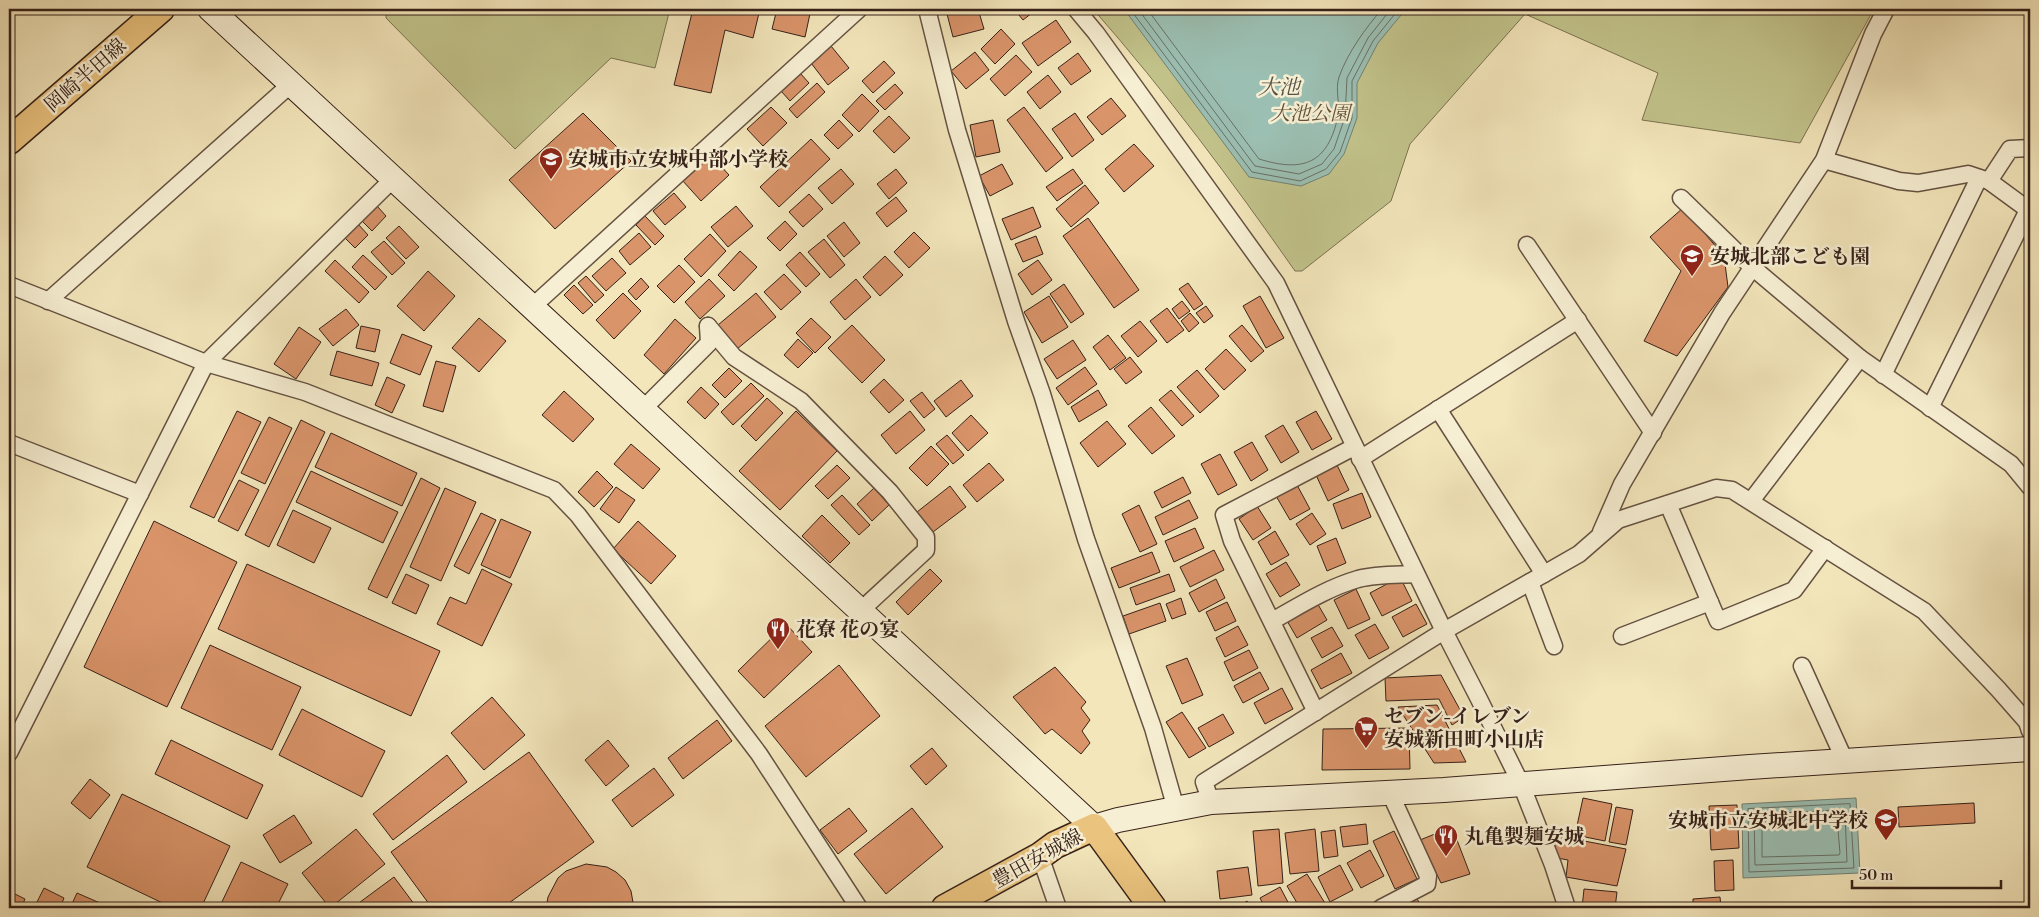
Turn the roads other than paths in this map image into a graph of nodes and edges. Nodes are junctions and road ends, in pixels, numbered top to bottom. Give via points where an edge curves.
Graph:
1 (161, 9) edge
2 (210, 9) edge
3 (859, 9) edge
4 (927, 9) edge
5 (1076, 9) edge
6 (1886, 9) edge
7 (291, 84) junction
8 (9, 142) edge
9 (2030, 148) edge
10 (1824, 160) junction
11 (393, 179) junction
12 (1984, 179) junction
13 (1681, 198) dead end
14 (2029, 210) edge
15 (1526, 245) dead end
16 (1752, 267) junction
17 (9, 285) edge
18 (48, 301) junction
19 (532, 307) junction
20 (1578, 320) junction
21 (1860, 358) junction
22 (206, 363) junction
23 (1882, 375) junction
24 (1930, 408) junction
25 (643, 409) junction
26 (1438, 409) junction
27 (1653, 433) junction
28 (9, 442) edge
29 (1357, 453) junction
30 (2030, 486) edge
31 (140, 494) junction
32 (1751, 501) junction
33 (1668, 504) junction
34 (1600, 534) junction
35 (1825, 548) junction
36 (1416, 574) junction
37 (1537, 578) junction
38 (1710, 602) junction
39 (860, 611) junction
40 (1272, 621) junction
41 (1444, 631) junction
42 (1622, 636) dead end
43 (1554, 646) dead end
44 (1802, 666) dead end
45 (1316, 712) junction
46 (2029, 724) edge
47 (2030, 749) edge
48 (9, 753) edge
49 (1845, 761) junction
50 (1521, 784) junction
51 (1390, 793) junction
52 (1211, 802) junction
53 (1176, 809) junction
54 (1094, 827) junction
55 (1040, 856) junction
56 (860, 908) edge
57 (945, 908) edge
58 (1058, 908) edge
59 (1153, 908) edge
60 (1381, 908) edge
61 (1567, 908) edge

1 - 8 main road, 岡崎半田線
2 - 7 street
3 - 19 street
4 - 53 street via 957,130 1016,321 1086,539 1153,728
5 - 29 street via 1276,283
6 - 10 street via 1873,34
7 - 11 street
7 - 18 street
9 - 12 street via 2010,149
10 - 12 street via 1899,181 1918,182 1968,174
10 - 16 street
11 - 19 street
11 - 22 street
12 - 14 street
12 - 23 street
13 - 16 street
14 - 24 street
15 - 20 street
16 - 21 street
16 - 27 street
17 - 18 street
18 - 22 street
19 - 25 street
20 - 26 street
20 - 27 street
21 - 23 street
21 - 32 street
22 - 31 street
22 - 56 street via 305,392 554,490 578,515 759,754
23 - 24 street
24 - 30 street via 2010,464
25 - 39 street
25 - 39 street via 709,343 708,326 734,357 801,401 890,492 926,537 926,550
26 - 29 street
26 - 37 street
27 - 34 street via 1622,484
28 - 31 street
29 - 36 street
29 - 40 street via 1224,515 1232,541
31 - 48 street
32 - 33 street via 1732,490 1716,488
32 - 35 street
33 - 34 street via 1618,520
33 - 38 street
34 - 37 street via 1579,554
35 - 38 street via 1794,590 1718,621
35 - 46 street via 1924,611
36 - 40 street via 1358,580 1319,595
36 - 41 street
37 - 41 street
37 - 43 street
38 - 42 street
39 - 54 street
40 - 45 street
41 - 45 street
41 - 50 street
44 - 49 street
45 - 52 street via 1204,782
47 - 49 street
49 - 50 street
50 - 51 street
50 - 61 street
51 - 52 street
51 - 60 street via 1428,876 1427,884
52 - 53 street
53 - 54 street
54 - 55 main road, 豊田安城線 via 1055,845
54 - 59 main road, 豊田安城線
55 - 57 main road, 豊田安城線
55 - 58 street

